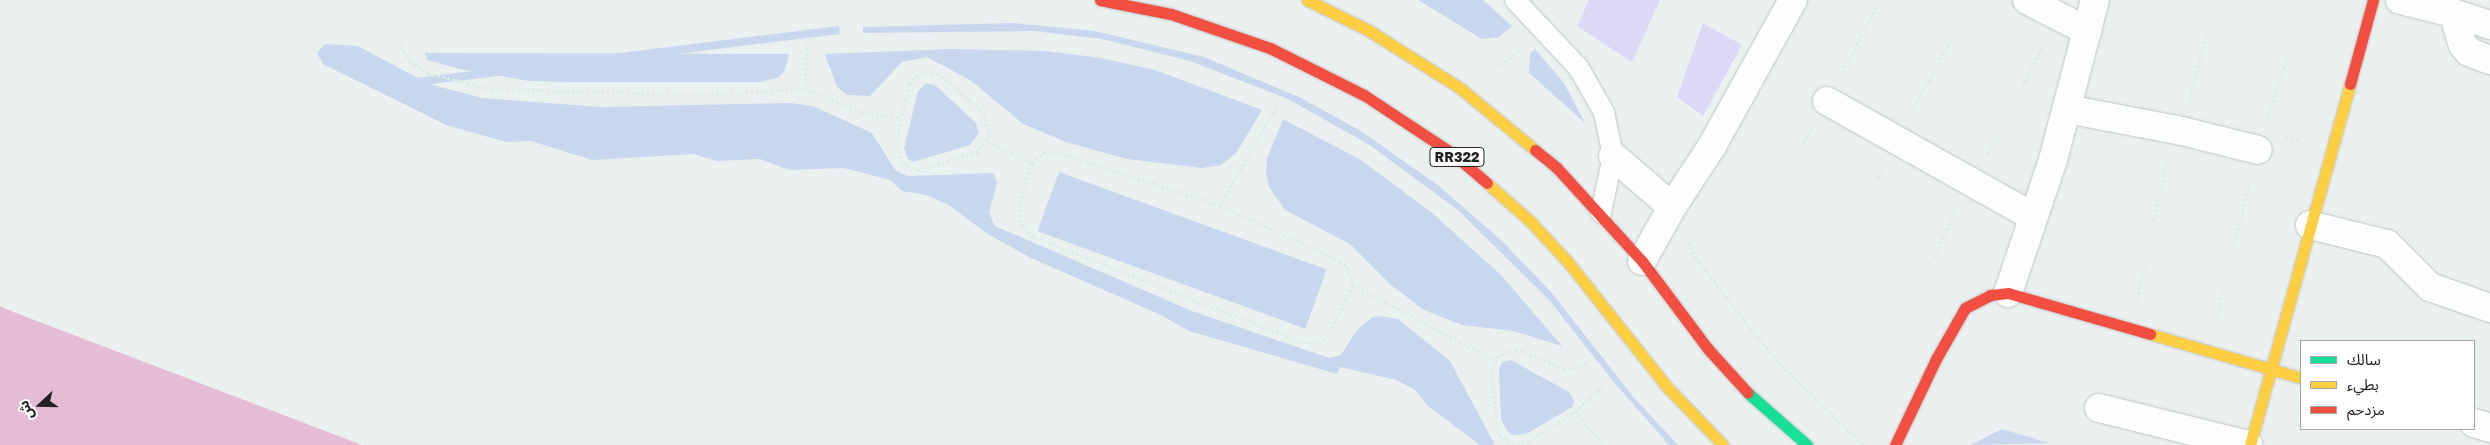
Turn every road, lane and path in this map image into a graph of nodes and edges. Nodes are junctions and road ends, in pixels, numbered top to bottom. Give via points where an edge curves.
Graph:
1 (1100, 0) edge
2 (1307, 0) edge
3 (1515, 0) edge
4 (1793, 0) edge
5 (2027, 0) edge
6 (2095, 0) edge
7 (2373, 0) edge
8 (2400, 0) edge
9 (2453, 13) junction
10 (2061, 19) junction
11 (2490, 25) edge
12 (2087, 31) junction
13 (2206, 35) dead end
14 (1951, 41) dead end
15 (399, 42) dead end
16 (807, 42) dead end
17 (2288, 51) dead end
18 (2490, 60) edge
19 (2022, 86) dead end
20 (805, 90) junction
21 (1827, 101) dead end
22 (1277, 106) dead end
23 (2068, 109) junction
24 (901, 118) junction
25 (2179, 130) junction
26 (1896, 138) junction
27 (2261, 140) junction
28 (988, 142) junction
29 (2331, 148) junction
30 (1613, 156) junction
31 (1032, 163) junction
32 (1971, 181) junction
33 (1220, 204) junction
34 (1672, 207) junction
35 (1601, 213) junction
36 (2032, 216) junction
37 (2153, 221) dead end
38 (2310, 225) junction
39 (2233, 250) dead end
40 (1934, 257) dead end
41 (1642, 261) junction
42 (1353, 285) junction
43 (2008, 294) junction
44 (2490, 308) edge
45 (1494, 360) junction
46 (1586, 362) dead end
47 (2269, 369) junction
48 (2300, 378) edge
49 (1604, 386) dead end
50 (2099, 408) dead end
51 (1575, 411) junction
52 (2475, 424) edge
53 (2490, 428) edge
54 (1604, 445) edge
55 (1723, 445) edge
56 (1808, 445) edge
57 (1864, 445) edge
58 (1895, 445) edge
59 (2249, 445) edge

1 - 55 main road, RR322 via 1171,14 1270,48 1364,94 1452,153 1531,222 1562,254 1668,388
2 - 35 main road via 1368,30 1460,88 1557,168
3 - 30 lane via 1578,67 1593,89 1604,112
4 - 34 street via 1712,146
5 - 10 street
6 - 12 street
7 - 29 main road
8 - 9 street
9 - 11 street
9 - 18 street via 2463,44 2470,52
10 - 12 street
10 - 19 path
12 - 23 street
13 - 25 path
14 - 26 path
15 - 20 path via 410,61 428,73 492,89 701,96
16 - 20 path
17 - 27 path
20 - 24 path via 862,112
21 - 26 street
22 - 33 path
23 - 25 street
23 - 36 street
24 - 28 path via 897,155 910,168 929,168 978,152
24 - 28 path via 909,84 921,74 937,73 984,114 990,127
25 - 27 street
25 - 37 path
26 - 32 street
27 - 29 path
27 - 39 path
28 - 31 path
29 - 38 main road
30 - 34 street
30 - 35 lane
31 - 33 path via 1043,153 1057,152
31 - 42 path via 1018,213 1026,231 1302,342 1317,344 1329,336
32 - 36 street
32 - 40 path
33 - 42 path via 1340,261 1347,267
34 - 41 street
34 - 57 path via 1698,261 1778,362
35 - 41 main road
36 - 43 street
38 - 44 street via 2387,244 2430,287
38 - 47 main road
41 - 56 main road via 1708,349 1744,390
42 - 45 path
43 - 47 main road
43 - 58 main road via 1990,295 1965,308 1936,359
45 - 46 path via 1511,349 1564,370
45 - 51 path via 1491,371 1495,426 1505,441 1521,445
47 - 48 main road
47 - 59 main road
49 - 51 path
50 - 59 street
51 - 54 path
52 - 53 street

